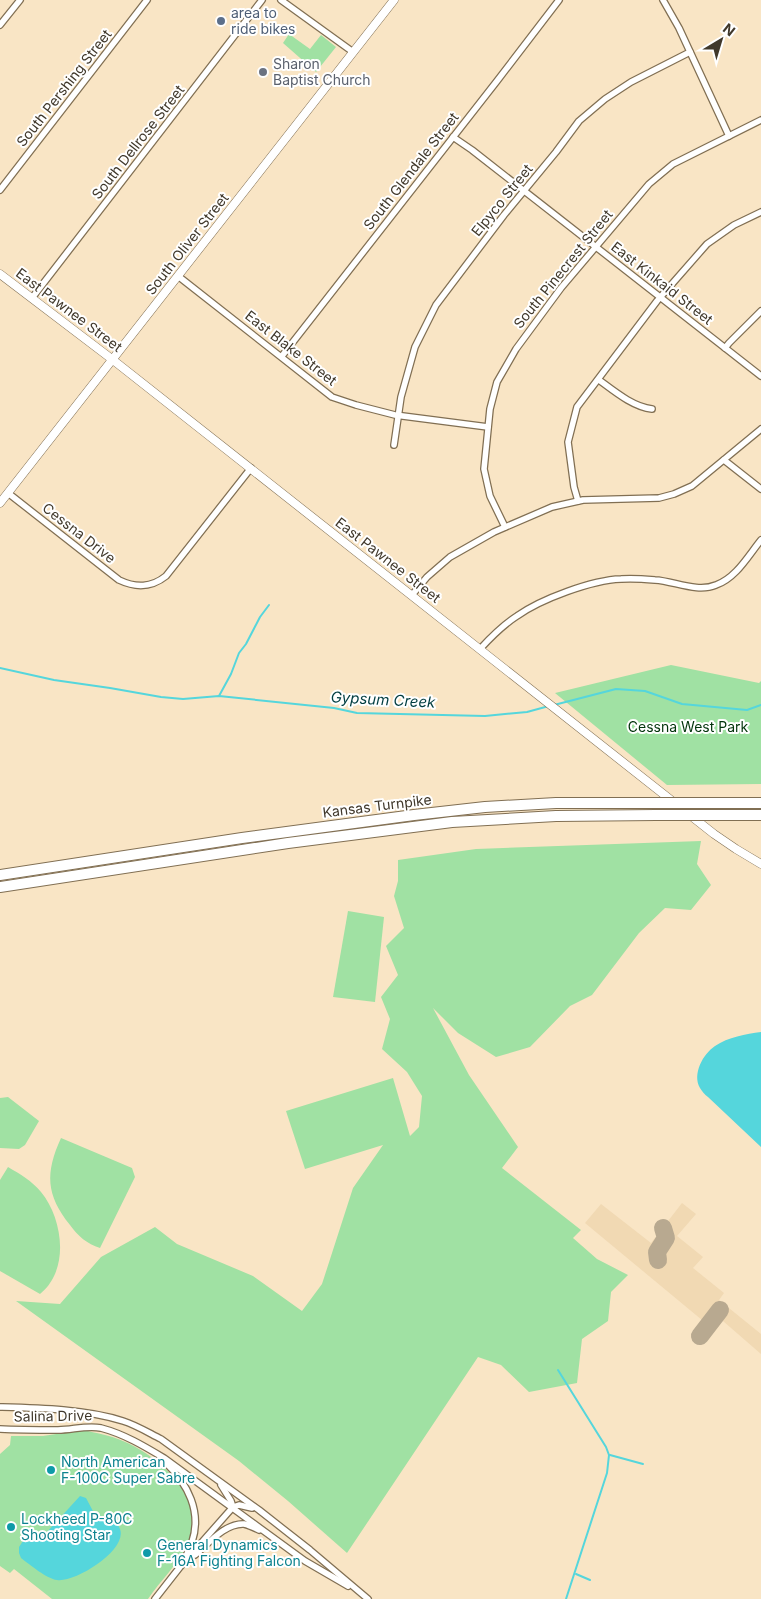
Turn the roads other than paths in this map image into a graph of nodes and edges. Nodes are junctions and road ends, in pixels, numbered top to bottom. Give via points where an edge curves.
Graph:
1 (20, 0) edge
2 (147, 0) edge
3 (262, 0) edge
4 (281, 0) edge
5 (394, 0) edge
6 (559, 0) edge
7 (663, 0) edge
8 (0, 25) edge
9 (353, 52) junction
10 (690, 52) junction
11 (761, 120) edge
12 (729, 136) junction
13 (454, 137) junction
14 (0, 190) edge
15 (524, 191) junction
16 (761, 212) edge
17 (595, 247) junction
18 (0, 274) edge
19 (178, 276) junction
20 (661, 297) junction
21 (32, 298) junction
22 (761, 311) edge
23 (725, 348) junction
24 (282, 356) junction
25 (113, 360) junction
26 (761, 376) edge
27 (598, 380) junction
28 (652, 409) dead end
29 (399, 415) junction
30 (488, 427) junction
31 (761, 429) edge
32 (394, 445) dead end
33 (724, 460) junction
34 (251, 468) junction
35 (761, 489) edge
36 (8, 493) junction
37 (578, 501) junction
38 (0, 503) edge
39 (505, 527) junction
40 (761, 540) edge
41 (412, 595) junction
42 (480, 649) junction
43 (761, 804) edge
44 (761, 815) edge
45 (761, 864) edge
46 (0, 875) edge
47 (0, 887) edge
48 (0, 1407) edge
49 (0, 1430) edge
50 (156, 1453) junction
51 (220, 1483) junction
52 (233, 1507) junction
53 (259, 1510) junction
54 (269, 1534) junction
55 (180, 1568) junction
56 (361, 1594) junction
57 (155, 1599) edge
58 (368, 1599) edge

1 - 8 street
2 - 14 street, South Pershing Street
3 - 21 street, South Dellrose Street
4 - 9 street
5 - 9 main road, South Oliver Street
6 - 13 street, South Glendale Street
7 - 10 street
9 - 19 main road, South Oliver Street
10 - 12 street
10 - 15 street, Elpyco Street via 631,82 579,121
11 - 12 street, South Pinecrest Street
12 - 17 street, South Pinecrest Street via 672,164 649,184
13 - 15 street, East Kinkaid Street
13 - 24 street, South Glendale Street
15 - 17 street, East Kinkaid Street
15 - 29 street, Elpyco Street via 436,305 415,348
16 - 20 street via 706,244
17 - 20 street, East Kinkaid Street
17 - 30 street, South Pinecrest Street via 516,349 497,382
18 - 21 main road, East Pawnee Street
19 - 24 street, East Blake Street
19 - 25 main road, South Oliver Street
20 - 23 street, East Kinkaid Street
20 - 27 street
21 - 25 main road, East Pawnee Street
22 - 23 street
23 - 26 street, East Kinkaid Street
24 - 29 street, East Blake Street via 332,396
25 - 34 main road, East Pawnee Street
25 - 36 main road, South Oliver Street
27 - 28 street via 643,408
27 - 37 street via 577,407 568,442
29 - 30 street, East Blake Street
29 - 32 street, Elpyco Street
30 - 39 street, South Pinecrest Street via 484,469 490,496
31 - 33 street
33 - 35 street
33 - 37 street via 692,486 674,494 659,498
34 - 36 street, Cessna Drive via 166,576 153,584 131,585 119,580
34 - 41 main road, East Pawnee Street
36 - 38 main road, South Oliver Street
37 - 39 street via 552,507
39 - 41 street via 450,558
40 - 42 street via 734,573 715,586 702,588 639,578 601,582 570,591 518,615
41 - 42 main road, East Pawnee Street
42 - 45 main road, East Pawnee Street via 714,834
43 - 46 highway, Kansas Turnpike, bridge via 556,803 485,808 242,838
44 - 47 highway, Kansas Turnpike, bridge via 556,816 452,822 288,843
48 - 51 street, Salina Drive via 87,1412 124,1421 161,1439
49 - 50 street, Salina Drive via 99,1428 118,1433
50 - 52 street, Salina Drive
50 - 55 street via 182,1482 194,1505 196,1516 192,1545
51 - 52 street, Salina Drive
51 - 53 street, Salina Drive
52 - 53 street via 239,1505
52 - 54 street, Salina Drive
52 - 55 street
53 - 56 street, Salina Drive
54 - 55 street, Salina Drive via 246,1524 234,1524
54 - 56 street, Salina Drive via 305,1561
55 - 57 street
56 - 58 street, Salina Drive

